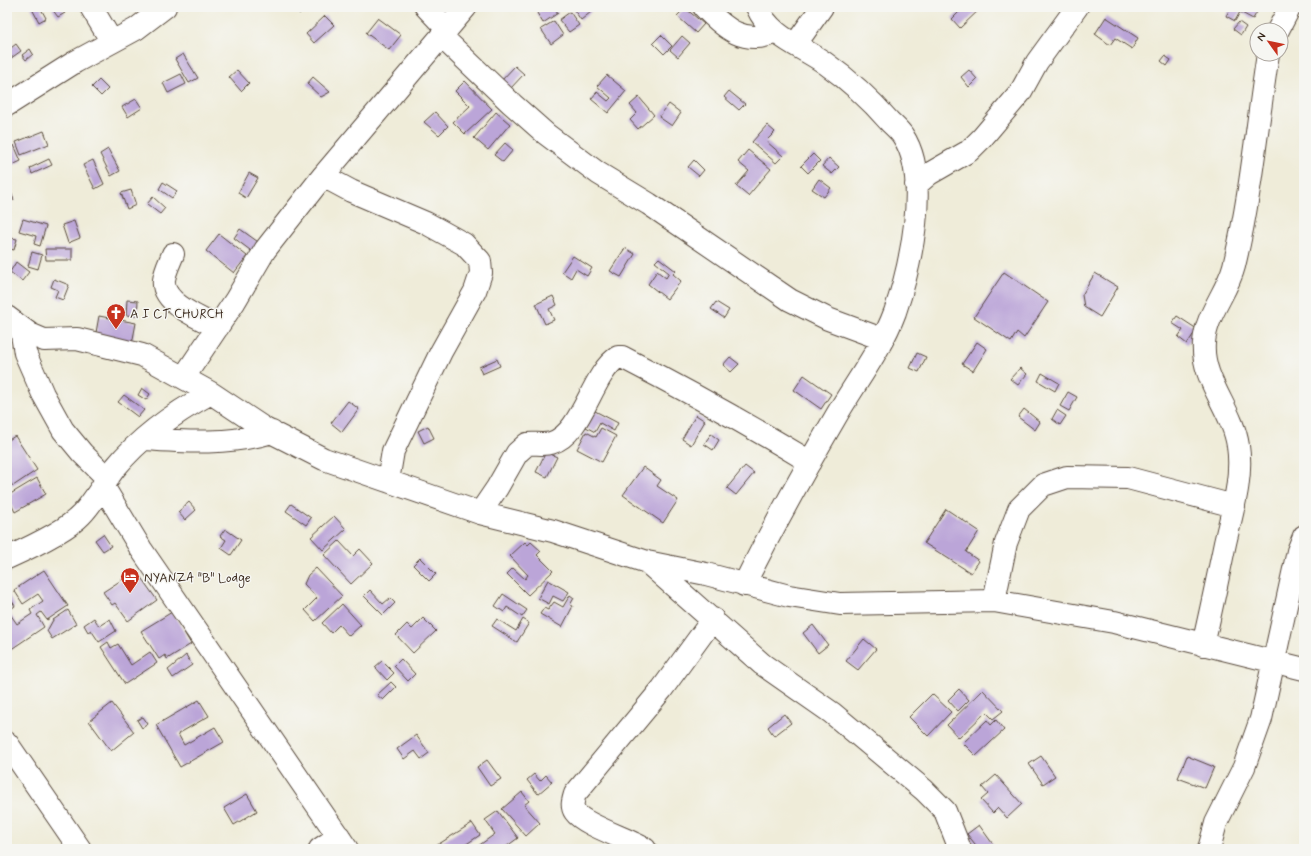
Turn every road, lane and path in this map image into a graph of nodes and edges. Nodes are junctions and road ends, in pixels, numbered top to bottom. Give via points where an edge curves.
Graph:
1 (91, 7) edge
2 (165, 7) edge
3 (426, 7) edge
4 (466, 7) edge
5 (704, 7) edge
6 (757, 7) edge
7 (822, 7) edge
8 (1077, 7) edge
9 (1290, 7) edge
10 (1282, 22) edge
11 (444, 32) junction
12 (776, 32) junction
13 (112, 42) junction
14 (795, 45) junction
15 (1267, 62) edge
16 (7, 105) edge
17 (323, 176) junction
18 (916, 185) junction
19 (173, 254) dead end
20 (14, 322) edge
21 (218, 327) junction
22 (882, 340) junction
23 (184, 377) junction
24 (211, 393) junction
25 (272, 432) junction
26 (144, 439) junction
27 (810, 462) junction
28 (388, 481) junction
29 (105, 483) junction
30 (1234, 506) junction
31 (480, 513) junction
32 (1304, 536) edge
33 (7, 558) edge
34 (647, 562) junction
35 (744, 585) junction
36 (994, 601) junction
37 (713, 619) junction
38 (1203, 644) junction
39 (1274, 663) junction
40 (1304, 669) edge
41 (7, 743) edge
42 (343, 843) edge
43 (80, 849) edge
44 (320, 849) edge
45 (645, 849) edge
46 (960, 849) edge
47 (1209, 849) edge

1 - 13 street
2 - 13 street via 136,29
3 - 11 street
4 - 11 street
5 - 12 street via 732,32 746,37 767,36
6 - 12 street via 762,19
7 - 14 street
8 - 18 street via 1037,62 1020,93 982,138 969,151 929,174
9 - 10 street
11 - 17 street
11 - 22 street via 540,129 598,173 649,204 790,300 828,319
12 - 14 street
13 - 16 street
14 - 18 street via 824,62 854,85 903,136 913,158
15 - 30 street via 1258,134 1233,267 1210,317 1204,342 1204,360 1234,429 1238,446 1240,471
17 - 21 street via 265,250
17 - 28 street via 350,191 426,223 464,244 480,261 481,273 475,291 441,352 393,451
18 - 22 street via 913,245 894,313
19 - 21 street via 164,281 165,292 172,301
20 - 23 street via 44,340 77,339 142,355
20 - 29 street via 42,394 63,430
21 - 23 street
22 - 27 street
23 - 24 street
24 - 25 street
24 - 26 street via 182,409
25 - 26 street via 253,438 204,442
25 - 28 street via 324,459
26 - 29 street via 116,467
27 - 31 street via 657,374 618,357 606,369 570,429 550,443 527,444 517,453
27 - 35 street
28 - 31 street
29 - 33 street via 76,520
29 - 42 street via 142,549
30 - 36 street via 1128,478 1067,477 1043,486 1019,508 1006,543
30 - 38 street
31 - 34 street via 553,532
32 - 39 street via 1298,552
34 - 35 street
34 - 37 street
35 - 36 street via 789,596 840,604
36 - 38 street via 1114,622
37 - 45 street via 662,689 575,794 572,804 576,813 587,821
37 - 46 street via 762,664 832,713 924,790 945,811
38 - 39 street
39 - 40 street
39 - 47 street via 1261,719 1249,754 1216,823
41 - 43 street
42 - 44 street

